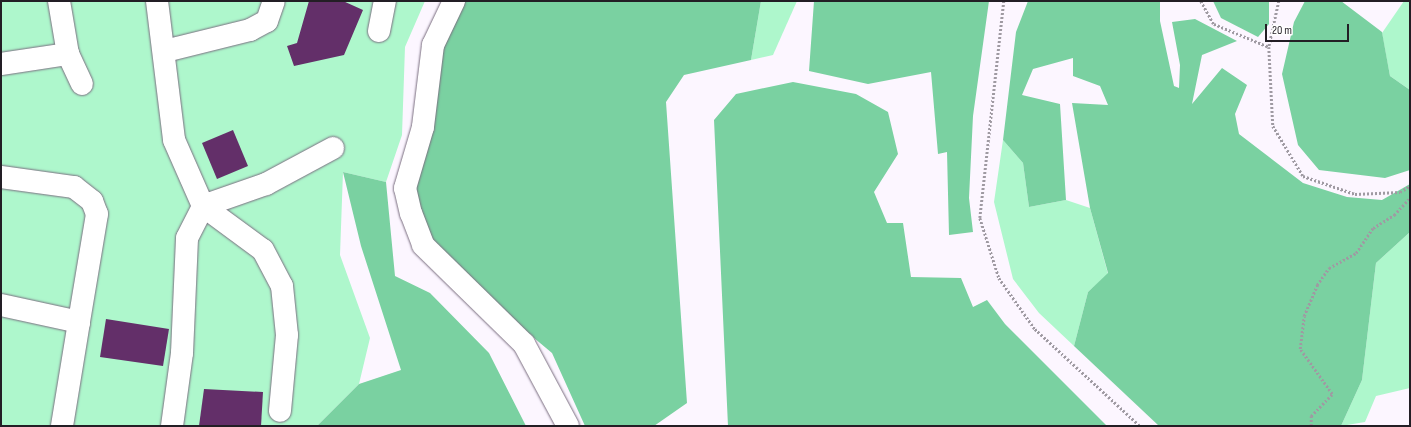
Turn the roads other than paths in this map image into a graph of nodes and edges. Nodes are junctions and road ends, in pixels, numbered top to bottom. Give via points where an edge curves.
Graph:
1 (59, 1) edge
2 (157, 1) edge
3 (274, 1) edge
4 (385, 1) edge
5 (454, 1) edge
6 (379, 31) dead end
7 (164, 51) junction
8 (68, 54) junction
9 (1, 64) edge
10 (82, 84) dead end
11 (333, 148) dead end
12 (1, 177) edge
13 (203, 206) junction
14 (1, 305) edge
15 (79, 322) junction
16 (280, 411) dead end
17 (62, 426) edge
18 (172, 426) edge
19 (568, 426) edge

1 - 8 street
2 - 7 street
3 - 7 street via 267,21 250,30
4 - 6 street
5 - 19 street via 433,45 423,128 405,188 411,213 423,245 524,344
7 - 13 street via 174,140
8 - 9 street
8 - 10 street
11 - 13 street via 266,184
12 - 15 street via 74,187 92,201 97,214
13 - 16 street via 263,250 282,286 287,335
13 - 18 street via 187,238 182,353
14 - 15 street
15 - 17 street

